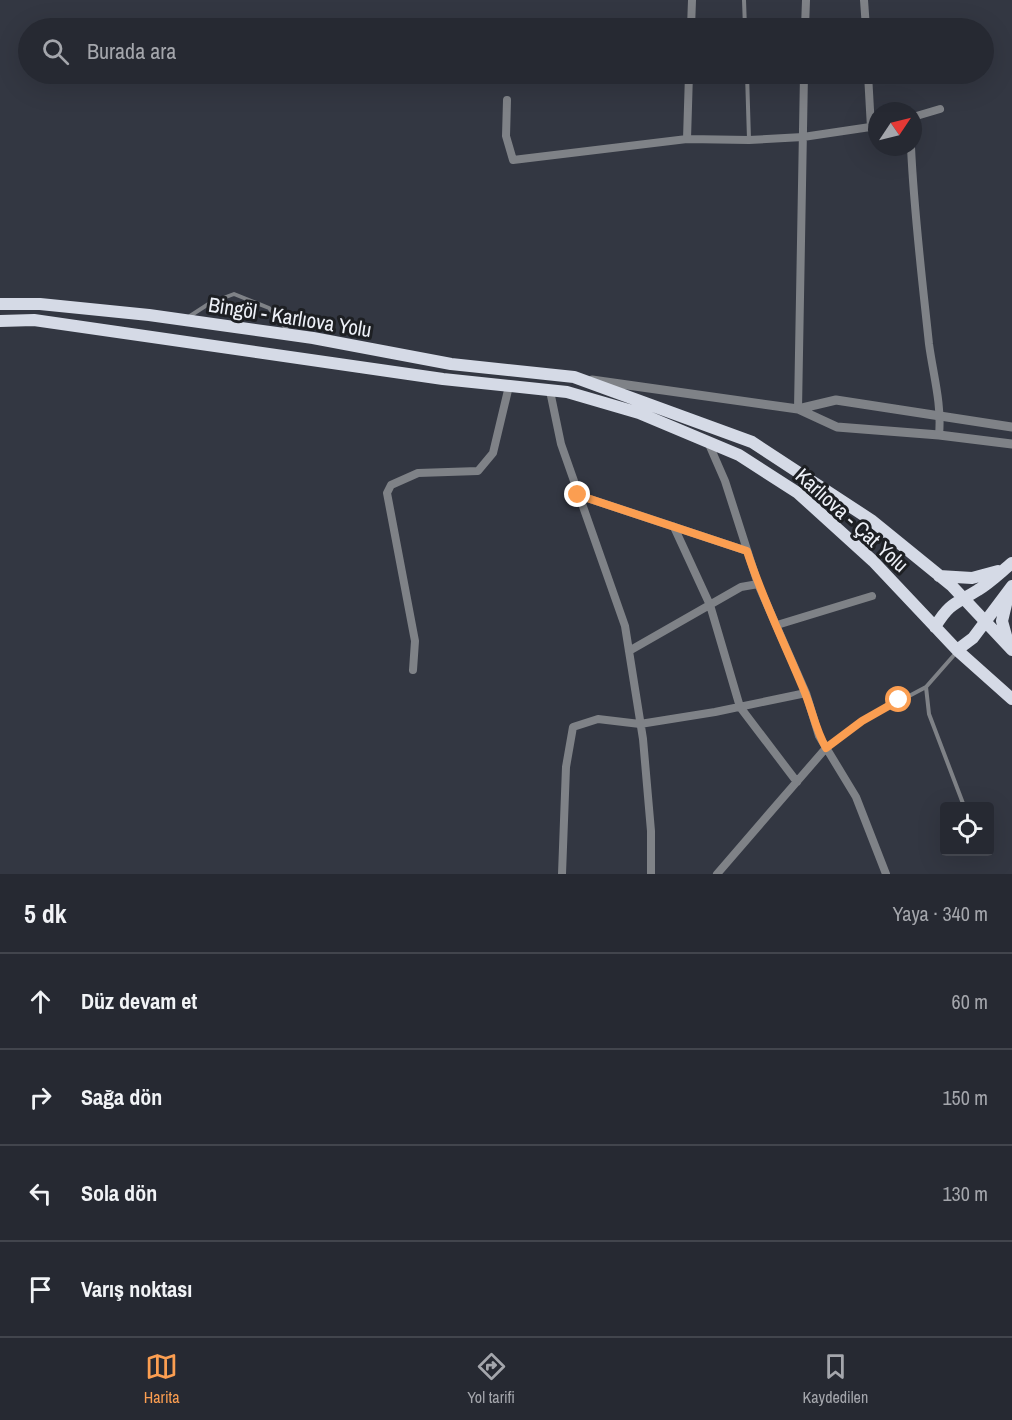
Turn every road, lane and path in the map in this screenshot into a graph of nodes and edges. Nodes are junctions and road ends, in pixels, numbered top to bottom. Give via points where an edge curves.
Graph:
1 (692, 0) edge
2 (744, 0) edge
3 (806, 0) edge
4 (864, 0) edge
5 (691, 18) edge
6 (745, 18) edge
7 (805, 18) edge
8 (865, 18) edge
9 (689, 84) edge
10 (747, 84) edge
11 (804, 84) edge
12 (869, 84) edge
13 (507, 100) dead end
14 (871, 102) edge
15 (940, 109) dead end
16 (922, 114) edge
17 (868, 128) edge
18 (803, 138) junction
19 (687, 139) junction
20 (749, 140) junction
21 (911, 156) edge
22 (0, 304) edge
23 (184, 320) junction
24 (0, 321) edge
25 (291, 335) junction
26 (574, 377) junction
27 (509, 386) junction
28 (550, 391) junction
29 (567, 392) joint
30 (798, 409) junction
31 (941, 417) junction
32 (1012, 427) edge
33 (939, 435) junction
34 (708, 442) junction
35 (1012, 444) edge
36 (578, 495) junction
37 (674, 527) junction
38 (747, 551) junction
39 (1009, 566) edge
40 (939, 576) junction
41 (758, 584) junction
42 (1011, 588) edge
43 (872, 596) dead end
44 (962, 597) junction
45 (710, 605) junction
46 (986, 622) junction
47 (777, 625) junction
48 (935, 627) junction
49 (1011, 649) edge
50 (957, 650) junction
51 (629, 651) junction
52 (413, 669) dead end
53 (926, 687) junction
54 (806, 693) junction
55 (1012, 699) edge
56 (740, 707) junction
57 (640, 724) junction
58 (826, 748) junction
59 (797, 782) junction
60 (962, 802) edge
61 (562, 874) edge
62 (651, 874) edge
63 (717, 874) edge
64 (886, 874) edge

1 - 5 street
2 - 6 lane
3 - 7 street
4 - 8 street
9 - 19 street
10 - 20 lane
11 - 18 street
12 - 14 street
13 - 19 street via 506,136 513,160
15 - 16 street
17 - 18 street
18 - 20 street
18 - 30 street
19 - 20 street
21 - 31 street via 914,208
22 - 23 highway, Bingöl - Karlıova Yolu via 40,304
23 - 25 highway, Bingöl - Karlıova Yolu
23 - 25 lane via 210,303 234,294 269,308
24 - 27 highway, Bingöl - Karlıova Yolu via 34,320
25 - 26 highway, Bingöl - Karlıova Yolu via 451,364
26 - 30 street
26 - 40 highway, Karlıova - Çat Yolu via 752,442 871,520
27 - 28 highway, Bingöl - Karlıova Yolu
27 - 52 street via 493,453 478,471 418,473 391,485 387,493 415,641
28 - 29 highway, Bingöl - Karlıova Yolu
28 - 36 street via 561,444
29 - 34 highway, Karlıova - Çat Yolu via 639,413
30 - 31 street via 836,400
30 - 33 street via 837,426
31 - 32 street
31 - 33 street
33 - 35 street
34 - 38 street
34 - 48 highway, Karlıova - Çat Yolu via 740,454 798,493 873,561
36 - 37 street
36 - 51 street via 625,626
37 - 38 street
37 - 45 street
38 - 41 street
39 - 40 highway via 972,578
39 - 44 highway
40 - 44 highway, Karlıova - Çat Yolu
41 - 45 street via 741,587
41 - 47 street
42 - 46 highway
42 - 49 highway via 1002,621
43 - 47 street
44 - 46 highway, Karlıova - Çat Yolu
44 - 48 highway via 945,611
45 - 51 street
45 - 56 street
46 - 49 highway, Karlıova - Çat Yolu
46 - 50 highway
47 - 54 street
48 - 50 highway, Karlıova - Çat Yolu
50 - 53 lane
50 - 55 highway, Karlıova - Çat Yolu
51 - 57 street
53 - 58 lane via 862,721
53 - 60 lane via 929,714
54 - 56 street
54 - 58 street
56 - 57 street
56 - 59 street
57 - 61 street via 598,719 573,728 566,767
57 - 62 street via 651,831
58 - 59 street
58 - 64 street via 856,797
59 - 63 street

